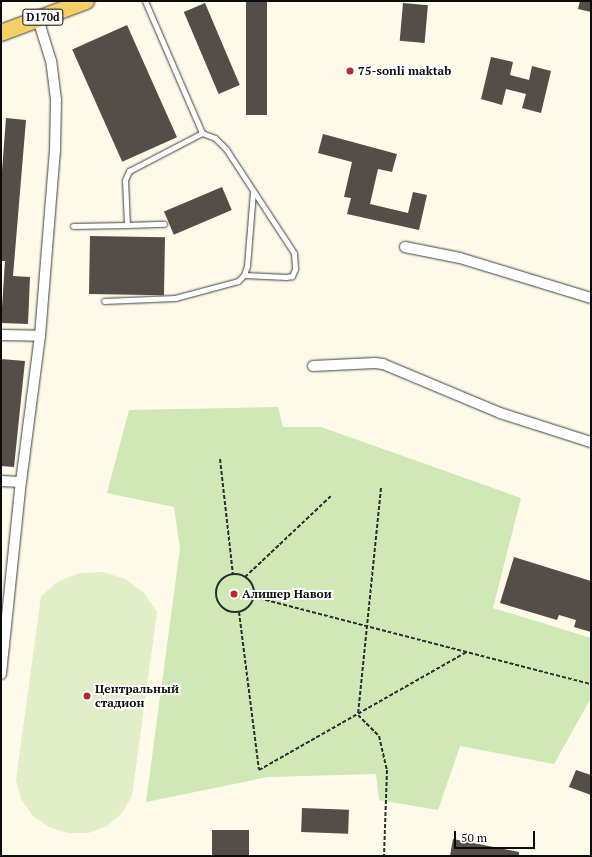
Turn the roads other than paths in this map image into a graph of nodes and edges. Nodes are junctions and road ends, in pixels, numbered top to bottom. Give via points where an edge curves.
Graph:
1 (86, 1) edge
2 (145, 1) edge
3 (38, 19) junction
4 (1, 33) edge
5 (202, 133) junction
6 (253, 191) junction
7 (127, 224) junction
8 (164, 224) dead end
9 (73, 226) dead end
10 (405, 247) dead end
11 (244, 275) junction
12 (591, 298) edge
13 (104, 301) dead end
14 (1, 336) edge
15 (40, 336) junction
16 (313, 366) dead end
17 (591, 442) edge
18 (1, 481) edge
19 (21, 482) junction
20 (4, 626) edge
21 (1, 674) edge

1 - 3 main road, D170d
2 - 5 lane
3 - 4 main road, D170d
3 - 15 street via 51,61 56,100 55,151
5 - 6 lane via 222,144
5 - 7 lane via 129,170 125,180
6 - 11 lane via 247,266
6 - 11 lane via 294,253 295,269 292,276 286,277
7 - 8 lane
7 - 9 lane
10 - 12 street via 460,258
11 - 13 lane via 233,284 175,298
14 - 15 street
15 - 19 street
16 - 17 street via 383,364 500,413
18 - 19 street
19 - 20 street
20 - 21 street

